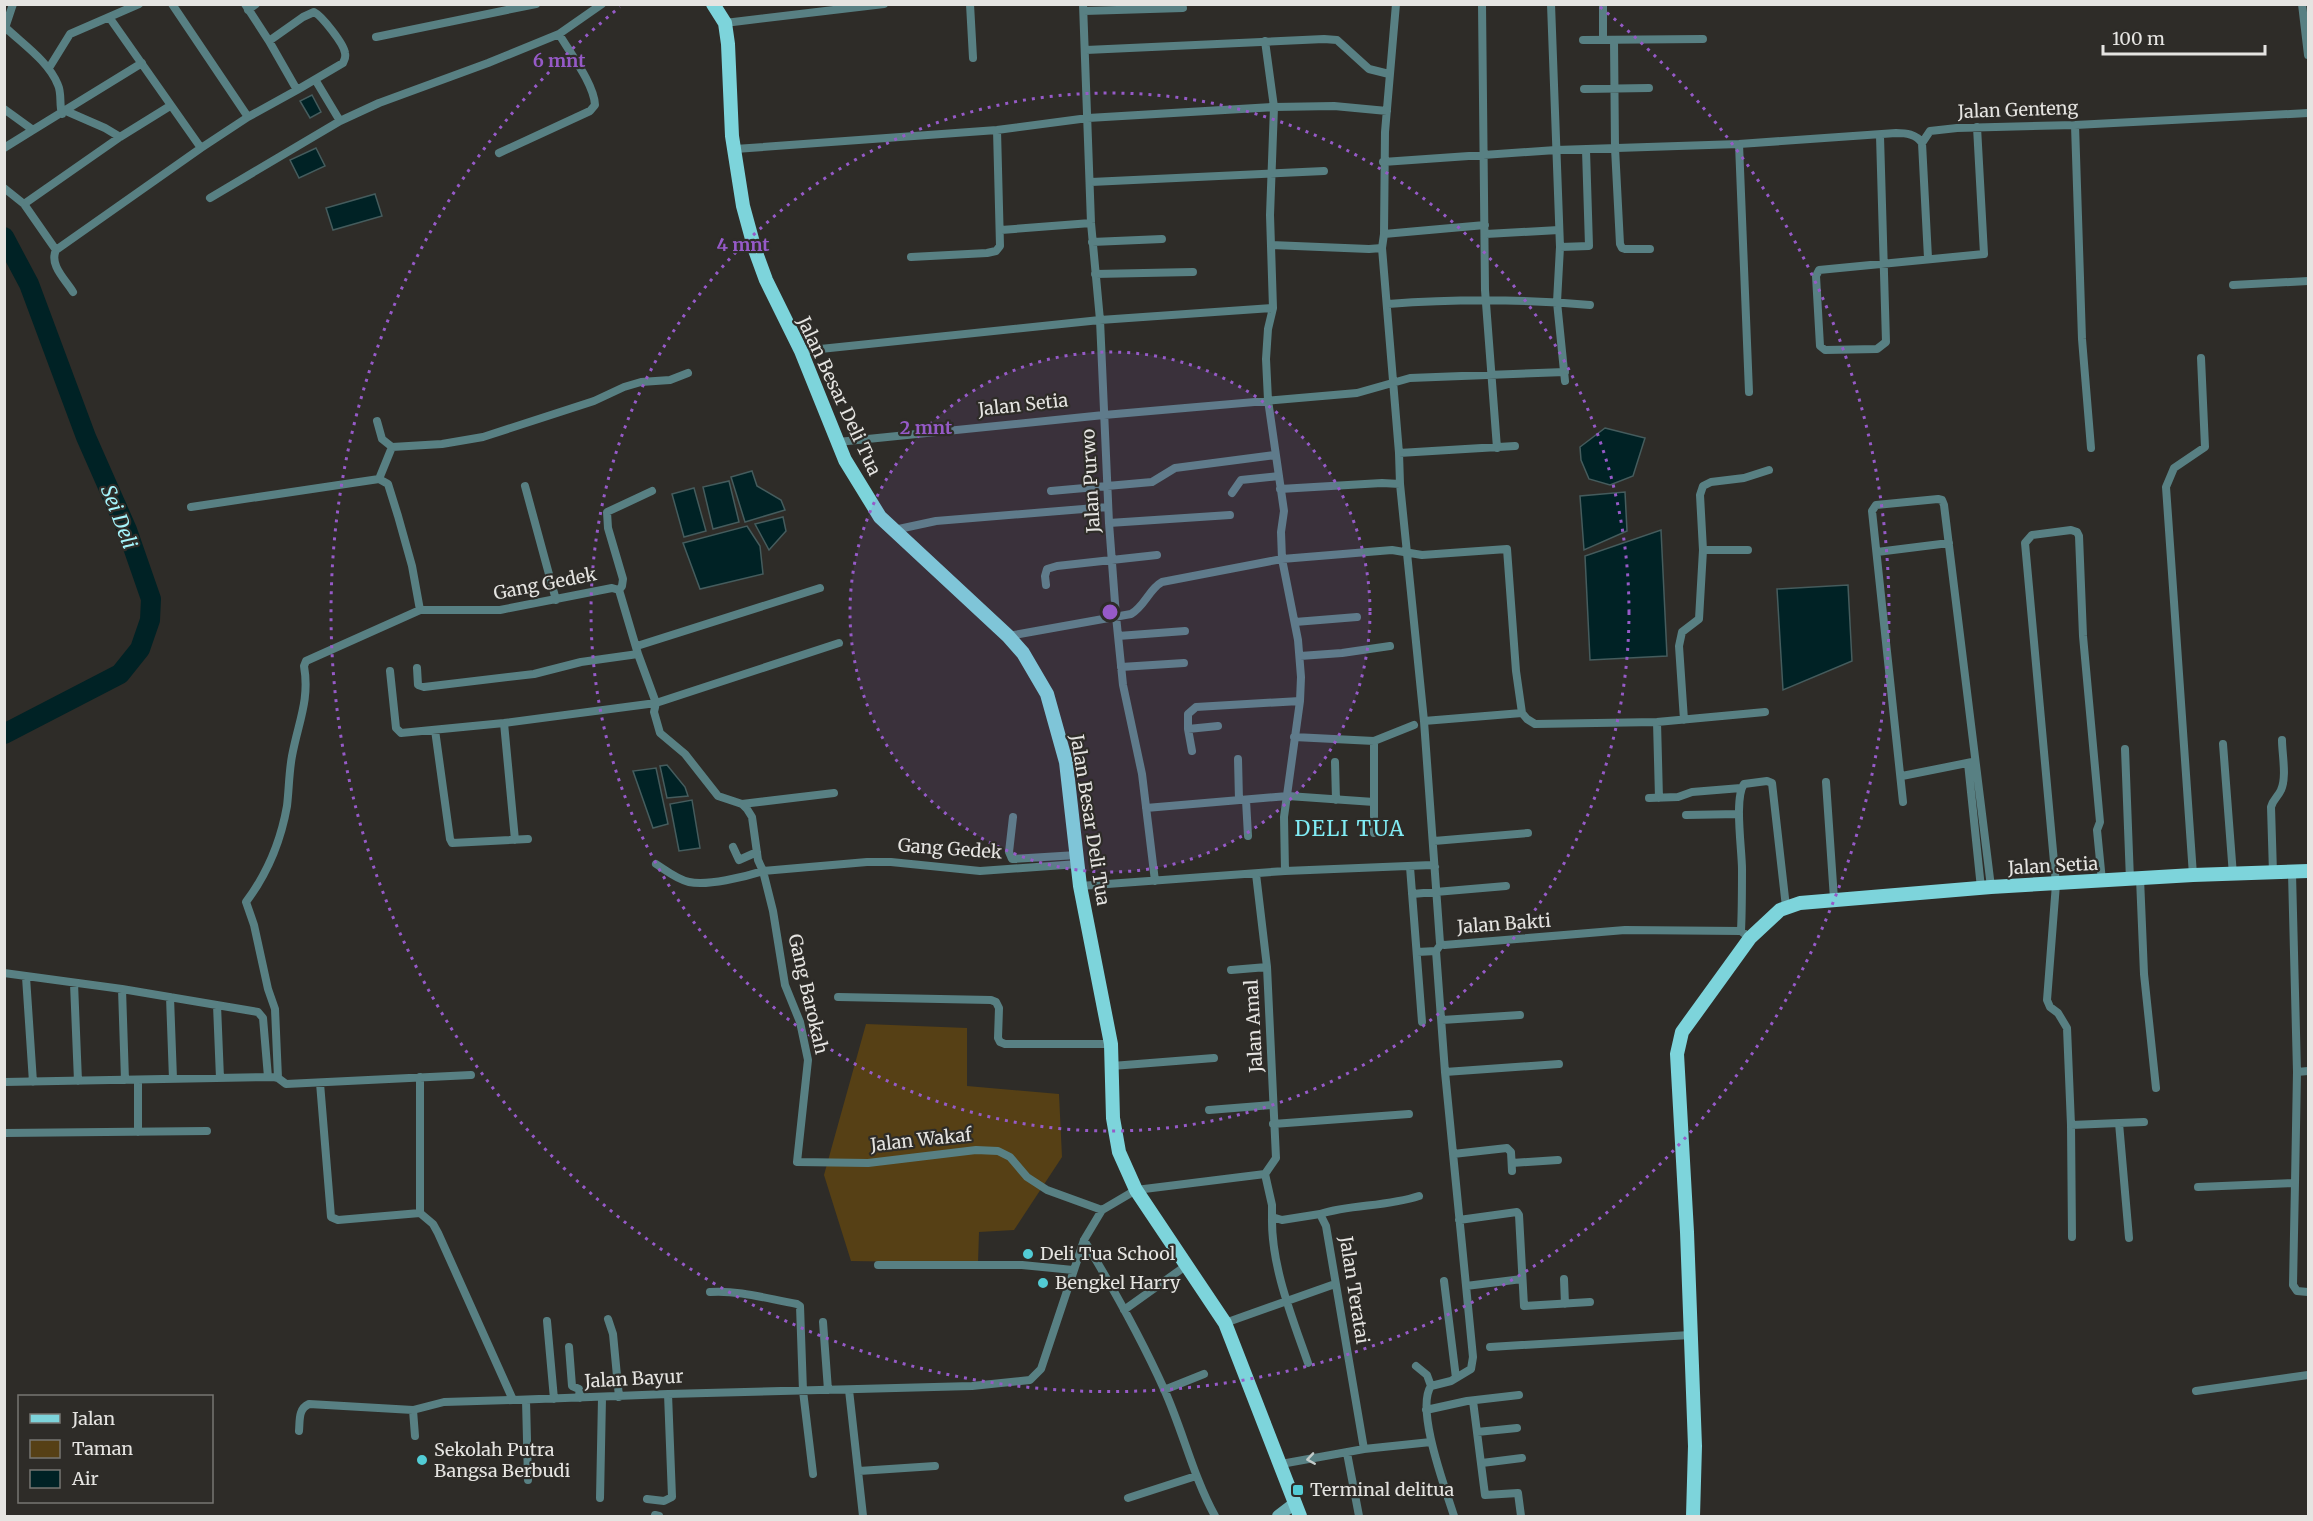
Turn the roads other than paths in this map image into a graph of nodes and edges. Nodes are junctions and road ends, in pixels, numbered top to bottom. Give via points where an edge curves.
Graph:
1 (13, 4) edge
2 (140, 4) edge
3 (172, 4) edge
4 (256, 4) edge
5 (536, 4) edge
6 (602, 4) edge
7 (713, 4) edge
8 (884, 4) edge
9 (970, 4) edge
10 (1396, 4) edge
11 (1482, 4) edge
12 (1551, 4) edge
13 (1603, 4) edge
14 (2302, 4) edge
15 (247, 7) edge
16 (1083, 8) edge
17 (1183, 8) dead end
18 (109, 17) junction
19 (725, 23) junction
20 (5, 29) edge
21 (559, 34) junction
22 (376, 37) dead end
23 (1703, 39) dead end
24 (1266, 40) junction
25 (1582, 40) dead end
26 (1603, 40) junction
27 (1614, 40) junction
28 (269, 41) junction
29 (1086, 50) junction
30 (2308, 55) edge
31 (973, 58) dead end
32 (142, 63) junction
33 (49, 68) junction
34 (1389, 74) junction
35 (316, 81) junction
36 (1614, 88) junction
37 (1649, 88) dead end
38 (1584, 89) dead end
39 (297, 90) junction
40 (170, 106) junction
41 (1274, 107) junction
42 (4, 109) edge
43 (1387, 111) junction
44 (64, 112) junction
45 (2308, 113) edge
46 (248, 117) junction
47 (1088, 118) junction
48 (340, 121) junction
49 (2075, 125) junction
50 (1977, 127) junction
51 (33, 130) junction
52 (997, 130) junction
53 (1880, 136) junction
54 (120, 137) junction
55 (1739, 144) junction
56 (1922, 144) junction
57 (4, 148) edge
58 (201, 148) junction
59 (1614, 148) junction
60 (735, 149) junction
61 (1556, 150) junction
62 (1586, 150) junction
63 (499, 153) dead end
64 (1482, 156) junction
65 (1383, 162) junction
66 (1324, 171) dead end
67 (1273, 174) junction
68 (1091, 182) junction
69 (4, 188) edge
70 (210, 198) dead end
71 (24, 204) junction
72 (1091, 223) junction
73 (1001, 230) junction
74 (1485, 230) junction
75 (1559, 230) junction
76 (1384, 234) junction
77 (1162, 239) dead end
78 (1092, 242) junction
79 (1271, 245) junction
80 (1560, 247) junction
81 (1383, 248) junction
82 (1650, 249) dead end
83 (56, 250) junction
84 (911, 258) dead end
85 (1928, 258) junction
86 (1883, 264) junction
87 (1193, 272) dead end
88 (1095, 274) junction
89 (2308, 281) edge
90 (2233, 285) dead end
91 (74, 292) dead end
92 (1487, 302) junction
93 (1557, 302) junction
94 (1388, 304) junction
95 (1590, 305) dead end
96 (1273, 308) junction
97 (1100, 320) junction
98 (801, 351) junction
99 (2201, 358) dead end
100 (688, 374) dead end
101 (1491, 376) junction
102 (1392, 382) junction
103 (1749, 392) dead end
104 (1268, 400) junction
105 (1104, 415) junction
106 (377, 421) dead end
107 (838, 442) junction
108 (1515, 446) dead end
109 (392, 447) junction
110 (1497, 448) junction
111 (2091, 448) dead end
112 (1399, 453) junction
113 (1275, 455) junction
114 (1769, 470) dead end
115 (1279, 476) junction
116 (379, 479) junction
117 (1400, 484) junction
118 (525, 486) dead end
119 (1107, 486) junction
120 (1280, 489) junction
121 (652, 491) dead end
122 (1052, 491) dead end
123 (1232, 492) dead end
124 (191, 507) dead end
125 (1108, 507) junction
126 (1230, 515) dead end
127 (1109, 523) junction
128 (894, 530) junction
129 (1949, 543) junction
130 (1703, 550) junction
131 (1748, 550) dead end
132 (1877, 552) junction
133 (1408, 553) junction
134 (1157, 555) dead end
135 (1282, 559) junction
136 (1111, 560) junction
137 (1046, 585) dead end
138 (820, 588) dead end
139 (620, 590) junction
140 (556, 600) junction
141 (420, 610) junction
142 (1116, 616) junction
143 (1357, 617) dead end
144 (1295, 622) junction
145 (1185, 631) dead end
146 (1008, 636) junction
147 (1118, 636) junction
148 (839, 643) dead end
149 (1390, 645) dead end
150 (637, 650) junction
151 (1300, 656) junction
152 (1184, 663) dead end
153 (1122, 667) junction
154 (417, 668) dead end
155 (390, 671) dead end
156 (1300, 701) junction
157 (656, 703) junction
158 (1765, 712) dead end
159 (1522, 713) junction
160 (1684, 720) junction
161 (1424, 722) junction
162 (1657, 722) junction
163 (504, 723) junction
164 (1414, 725) dead end
165 (1218, 726) dead end
166 (1188, 729) junction
167 (435, 730) junction
168 (1294, 737) junction
169 (2282, 740) dead end
170 (1374, 741) junction
171 (2223, 744) dead end
172 (2125, 748) dead end
173 (1192, 751) dead end
174 (1238, 759) dead end
175 (1335, 762) dead end
176 (1971, 762) junction
177 (1902, 776) junction
178 (1826, 782) dead end
179 (1741, 788) junction
180 (834, 793) dead end
181 (1288, 796) junction
182 (1649, 798) dead end
183 (1659, 798) junction
184 (1243, 800) junction
185 (1336, 800) junction
186 (1374, 802) junction
187 (1903, 802) dead end
188 (742, 804) junction
189 (1146, 808) junction
190 (1739, 814) junction
191 (1686, 815) dead end
192 (1013, 818) dead end
193 (1374, 833) dead end
194 (1528, 833) dead end
195 (1248, 836) dead end
196 (515, 840) junction
197 (528, 840) dead end
198 (1434, 842) junction
199 (733, 847) dead end
200 (757, 852) junction
201 (1077, 860) junction
202 (656, 864) dead end
203 (1410, 867) junction
204 (1435, 867) junction
205 (1285, 871) junction
206 (2308, 871) edge
207 (763, 872) junction
208 (2273, 873) junction
209 (2292, 873) junction
210 (1257, 874) junction
211 (2193, 875) junction
212 (2233, 875) junction
213 (2135, 879) junction
214 (2102, 881) junction
215 (1155, 882) junction
216 (2056, 884) junction
217 (1080, 886) junction
218 (1506, 886) dead end
219 (1986, 887) junction
220 (1437, 892) junction
221 (1412, 894) junction
222 (1834, 899) junction
223 (1786, 907) junction
224 (1745, 934) junction
225 (1438, 947) junction
226 (1417, 952) junction
227 (1267, 967) junction
228 (1231, 970) dead end
229 (4, 973) edge
230 (26, 977) junction
231 (74, 983) junction
232 (122, 990) junction
233 (838, 997) dead end
234 (170, 998) junction
235 (217, 1005) junction
236 (1520, 1015) dead end
237 (1442, 1020) junction
238 (1422, 1022) dead end
239 (1111, 1044) junction
240 (1214, 1058) dead end
241 (1559, 1064) dead end
242 (1112, 1066) junction
243 (2308, 1071) edge
244 (1445, 1072) junction
245 (2297, 1072) junction
246 (471, 1075) dead end
247 (268, 1077) junction
248 (420, 1077) junction
249 (220, 1078) junction
250 (278, 1078) junction
251 (173, 1079) junction
252 (126, 1080) junction
253 (138, 1080) junction
254 (78, 1081) junction
255 (4, 1082) edge
256 (33, 1082) junction
257 (320, 1083) junction
258 (2156, 1088) dead end
259 (1273, 1105) junction
260 (1209, 1110) dead end
261 (1409, 1114) dead end
262 (2144, 1122) dead end
263 (2119, 1123) junction
264 (1273, 1124) junction
265 (2071, 1125) junction
266 (207, 1131) dead end
267 (138, 1132) junction
268 (4, 1133) edge
269 (1453, 1154) junction
270 (1558, 1160) dead end
271 (797, 1162) joint
272 (1265, 1174) junction
273 (2295, 1183) junction
274 (2198, 1187) dead end
275 (1136, 1190) junction
276 (1419, 1196) dead end
277 (1102, 1210) junction
278 (420, 1213) junction
279 (1320, 1214) junction
280 (1272, 1217) junction
281 (1459, 1220) junction
282 (2072, 1237) dead end
283 (2129, 1238) dead end
284 (1084, 1240) junction
285 (878, 1265) dead end
286 (1187, 1265) junction
287 (1073, 1270) junction
288 (1522, 1279) junction
289 (1564, 1279) dead end
290 (1444, 1281) dead end
291 (1335, 1284) junction
292 (1466, 1286) junction
293 (710, 1292) dead end
294 (2308, 1292) edge
295 (1287, 1301) junction
296 (1590, 1302) dead end
297 (1565, 1304) junction
298 (1124, 1310) junction
299 (608, 1319) dead end
300 (547, 1321) dead end
301 (823, 1322) dead end
302 (1225, 1323) junction
303 (1690, 1335) junction
304 (569, 1347) dead end
305 (1490, 1347) dead end
306 (1308, 1363) dead end
307 (1416, 1366) dead end
308 (1204, 1374) dead end
309 (2308, 1375) edge
310 (1456, 1378) junction
311 (1431, 1386) junction
312 (828, 1390) junction
313 (849, 1390) junction
314 (1164, 1390) junction
315 (2196, 1390) dead end
316 (803, 1391) junction
317 (668, 1394) junction
318 (1520, 1395) dead end
319 (619, 1397) junction
320 (580, 1398) junction
321 (602, 1398) junction
322 (554, 1399) junction
323 (513, 1400) junction
324 (526, 1400) junction
325 (1473, 1401) junction
326 (413, 1410) junction
327 (1426, 1410) junction
328 (1517, 1428) dead end
329 (299, 1431) dead end
330 (1477, 1432) junction
331 (415, 1436) dead end
332 (1431, 1442) junction
333 (1364, 1449) junction
334 (1347, 1453) junction
335 (1522, 1458) dead end
336 (1482, 1463) junction
337 (1281, 1464) junction
338 (934, 1466) dead end
339 (859, 1471) junction
340 (813, 1474) dead end
341 (1196, 1476) junction
342 (528, 1480) dead end
343 (600, 1498) dead end
344 (1128, 1498) dead end
345 (647, 1499) dead end
346 (1297, 1512) edge
347 (863, 1516) edge
348 (1215, 1516) edge
349 (1278, 1516) edge
350 (1359, 1516) edge
351 (1454, 1516) edge
352 (1521, 1516) edge
353 (1693, 1516) edge

1 - 20 street
2 - 18 street
3 - 46 street
4 - 15 street
5 - 22 street
6 - 21 street
7 - 19 main road, Jalan Besar Deli Tua
8 - 19 street
9 - 31 street
10 - 34 street, Jalan Bakti
11 - 64 street
12 - 61 street
13 - 26 street
14 - 30 street
15 - 28 street
16 - 17 street
16 - 29 street, Jalan Purwo
18 - 32 street
18 - 33 street via 70,34
19 - 60 main road, Jalan Besar Deli Tua
20 - 33 street
21 - 48 street
21 - 63 street via 595,105 590,111
23 - 27 street
24 - 29 street
24 - 34 street via 1337,40 1366,68
24 - 41 street
25 - 26 street
26 - 27 street
27 - 36 street
28 - 35 street via 308,15 318,14 346,54 339,67
28 - 39 street
29 - 47 street, Jalan Purwo
32 - 40 street
32 - 44 street
33 - 44 street via 60,90 59,106
34 - 43 street, Jalan Bakti
35 - 39 street
35 - 48 street
36 - 37 street
36 - 38 street
36 - 59 street
39 - 46 street
40 - 54 street
40 - 58 street
41 - 43 street via 1334,106
41 - 47 street
41 - 67 street
42 - 51 street
43 - 65 street, Jalan Bakti
44 - 51 street
44 - 54 street
45 - 49 street, Jalan Genteng
46 - 58 street
47 - 52 street
47 - 68 street, Jalan Purwo
48 - 70 street
49 - 50 street, Jalan Genteng
49 - 111 street via 2082,339
50 - 56 street, Jalan Genteng via 1934,130 1926,134
50 - 85 street via 1984,253
51 - 57 street
52 - 60 street
52 - 73 street
53 - 55 street
53 - 56 street via 1909,134
53 - 86 street
54 - 71 street
55 - 59 street
55 - 103 street
56 - 85 street
58 - 83 street
59 - 62 street
59 - 82 street via 1620,244 1625,249
60 - 98 main road, Jalan Besar Deli Tua via 742,207 755,250
61 - 62 street
61 - 64 street
61 - 75 street
62 - 80 street via 1589,246
64 - 65 street
64 - 74 street
65 - 76 street, Jalan Bakti
66 - 67 street
67 - 68 street
67 - 79 street
68 - 72 street, Jalan Purwo
69 - 71 street
71 - 83 street
72 - 73 street
72 - 78 street, Jalan Purwo
73 - 84 street via 996,251
74 - 75 street
74 - 76 street
74 - 92 street
75 - 80 street
76 - 81 street, Jalan Bakti
77 - 78 street
78 - 88 street, Jalan Purwo
79 - 81 street
79 - 96 street
80 - 93 street
81 - 94 street, Jalan Bakti
83 - 91 street via 54,263
85 - 86 street
86 - 86 street via 1886,342 1877,349 1822,349 1817,272
87 - 88 street
88 - 97 street, Jalan Purwo
89 - 90 street
92 - 93 street
92 - 94 street via 1454,299
92 - 101 street
93 - 95 street
93 - 101 street, Jalan Setia via 1565,376
94 - 102 street, Jalan Bakti
96 - 97 street
96 - 104 street via 1266,359
97 - 98 street
97 - 105 street, Jalan Purwo
98 - 107 main road, Jalan Besar Deli Tua
99 - 211 street via 2205,447 2174,468 2166,487
100 - 109 street via 624,387 594,401 483,437
101 - 102 street, Jalan Setia
101 - 110 street
102 - 104 street, Jalan Setia via 1357,393
102 - 112 street, Jalan Bakti
104 - 105 street, Jalan Setia
104 - 113 street
105 - 107 street, Jalan Setia
105 - 119 street, Jalan Purwo
106 - 109 street via 382,440
107 - 128 main road, Jalan Besar Deli Tua via 874,509
108 - 110 street
109 - 116 street
110 - 112 street
112 - 117 street, Jalan Bakti
113 - 115 street
113 - 119 street via 1175,468 1156,482
114 - 130 street via 1703,486
115 - 120 street
115 - 123 street via 1240,480
116 - 124 street
116 - 141 street via 388,484 412,566
117 - 120 street
117 - 133 street, Jalan Bakti
118 - 140 street
119 - 122 street
119 - 125 street, Jalan Purwo
120 - 135 street via 1284,511
121 - 139 street via 608,512 608,528 622,579
125 - 127 street, Jalan Purwo
125 - 128 street via 958,518
126 - 127 street
127 - 136 street, Jalan Purwo
128 - 146 main road, Jalan Besar Deli Tua
129 - 132 street
129 - 132 street via 1942,500 1876,505 1872,511
129 - 176 street
130 - 131 street
130 - 160 street via 1699,619 1682,632 1679,646
132 - 177 street
133 - 135 street via 1392,550
133 - 159 street via 1507,549
133 - 161 street, Jalan Bakti
134 - 136 street
135 - 142 street via 1162,582 1135,612
135 - 144 street
136 - 137 street via 1047,569
136 - 142 street, Jalan Purwo
138 - 150 street
139 - 140 street, Gang Gedek via 612,588
139 - 150 street, Gang Gedek
140 - 141 street, Gang Gedek via 500,610
141 - 250 street, Gang Gedek via 306,661 304,666 306,704 293,752 282,828 267,868 246,902 276,1009
142 - 146 street
142 - 147 street, Jalan Purwo
143 - 144 street
144 - 151 street
145 - 147 street
146 - 201 main road, Jalan Besar Deli Tua via 1047,694 1066,762
147 - 153 street, Jalan Purwo
148 - 157 street
149 - 151 street
150 - 154 street via 534,674 424,687 418,685
150 - 157 street, Gang Gedek
151 - 156 street
152 - 153 street
153 - 189 street, Jalan Purwo
155 - 167 street via 398,731
156 - 166 street via 1196,707 1188,714
156 - 168 street
157 - 163 street
157 - 188 street, Gang Gedek via 654,712 660,733 691,761 718,796
158 - 160 street
159 - 161 street
159 - 162 street via 1535,724
160 - 162 street
161 - 198 street, Jalan Bakti
162 - 183 street
163 - 167 street
163 - 196 street
164 - 170 street
165 - 166 street
166 - 173 street
167 - 196 street via 452,843
168 - 170 street
168 - 181 street
169 - 208 street via 2283,782 2271,807
170 - 186 street
171 - 212 street
172 - 213 street
174 - 184 street
175 - 185 street
176 - 177 street
176 - 219 street
177 - 187 street
178 - 222 street
179 - 183 street
179 - 190 street
179 - 223 street via 1749,782 1772,783
180 - 188 street
181 - 184 street
181 - 185 street
181 - 205 street via 1284,817
182 - 183 street
184 - 189 street
184 - 195 street
185 - 186 street
186 - 193 street
188 - 200 street via 752,817
189 - 215 street, Jalan Purwo
190 - 191 street
190 - 224 street
192 - 201 street via 1009,852 1012,858
194 - 198 street
196 - 197 street
198 - 204 street, Jalan Bakti
199 - 200 street via 738,860
200 - 207 street
201 - 207 street, Gang Gedek via 980,871 867,862
201 - 217 main road, Jalan Besar Deli Tua
202 - 207 street, Gang Gedek via 692,883
203 - 204 street
203 - 205 street
203 - 221 street
204 - 220 street, Jalan Bakti
205 - 210 street
206 - 209 main road, Jalan Setia
207 - 271 street, Gang Barokah via 785,985 800,1022 808,1060
208 - 209 main road, Jalan Setia
208 - 212 main road, Jalan Setia
209 - 245 street
210 - 215 street
210 - 227 street, Jalan Amal
211 - 212 main road, Jalan Setia
211 - 213 main road, Jalan Setia
213 - 214 main road, Jalan Setia
213 - 258 street
214 - 216 main road, Jalan Setia
214 - 216 street via 2079,536 2071,530 2032,535 2025,543
215 - 217 street
216 - 219 main road, Jalan Setia
216 - 265 street via 2047,1000 2067,1028
217 - 239 main road, Jalan Besar Deli Tua
218 - 220 street
219 - 222 main road, Jalan Setia
220 - 221 street
220 - 225 street, Jalan Bakti
221 - 226 street
222 - 223 main road, Jalan Setia
223 - 224 main road
224 - 225 street, Jalan Bakti via 1624,930
224 - 303 main road via 1678,1043
225 - 226 street
225 - 237 street
226 - 238 street
227 - 228 street
227 - 259 street, Jalan Amal
229 - 230 street
230 - 231 street
230 - 256 street
231 - 232 street
231 - 254 street
232 - 234 street
232 - 252 street
233 - 239 street via 991,1000 999,1008 999,1038 1005,1044
234 - 235 street
234 - 251 street
235 - 247 street via 262,1014
235 - 249 street
236 - 237 street
237 - 244 street
239 - 242 main road, Jalan Besar Deli Tua
240 - 242 street
241 - 244 street
242 - 275 main road, Jalan Besar Deli Tua via 1114,1130
243 - 245 street
244 - 269 street
245 - 273 street
246 - 248 street
247 - 249 street
247 - 250 street
248 - 257 street
248 - 278 street
249 - 251 street
250 - 257 street via 286,1084
251 - 253 street
252 - 253 street
252 - 254 street
253 - 267 street
254 - 256 street
255 - 256 street
257 - 278 street via 331,1217 338,1220
259 - 260 street
259 - 264 street, Jalan Amal
261 - 264 street
262 - 263 street
263 - 265 street
263 - 283 street
264 - 272 street, Jalan Amal via 1276,1158
265 - 282 street
266 - 267 street
267 - 268 street
269 - 270 street via 1507,1148 1512,1167
269 - 281 street
271 - 277 street, Jalan Wakaf via 868,1163 976,1150 998,1151 1047,1190
272 - 275 street
272 - 280 street
273 - 274 street
273 - 294 street via 2293,1285 2297,1291
275 - 277 street, Jalan Bayur
275 - 286 main road, Jalan Besar Deli Tua
276 - 279 street
277 - 284 street, Jalan Bayur
278 - 323 street via 438,1233
279 - 280 street via 1282,1220
279 - 291 street, Jalan Teratai via 1329,1235
280 - 295 street
281 - 288 street via 1517,1212
281 - 292 street
284 - 287 street, Jalan Bayur
284 - 298 street
285 - 287 street via 1022,1265
286 - 298 street
286 - 302 main road, Jalan Besar Deli Tua
287 - 313 street, Jalan Bayur via 1041,1369 1030,1380
288 - 292 street
288 - 297 street via 1524,1306
289 - 297 street
290 - 310 street
291 - 295 street
291 - 333 street, Jalan Teratai
292 - 310 street via 1473,1362 1471,1369
293 - 316 street via 737,1292 799,1305
295 - 302 street
295 - 306 street
296 - 297 street
298 - 314 street
299 - 319 street
300 - 322 street
301 - 312 street
302 - 337 main road, Jalan Besar Deli Tua
303 - 305 street
303 - 353 main road via 1695,1446
304 - 320 street via 572,1386 580,1389
307 - 311 street via 1427,1375
308 - 314 street
309 - 315 street
310 - 311 street
311 - 327 street
312 - 313 street, Jalan Bayur
312 - 316 street, Jalan Bayur
313 - 339 street
314 - 341 street
316 - 317 street, Jalan Bayur
316 - 340 street
317 - 319 street, Jalan Bayur
317 - 345 street via 672,1497 664,1501
318 - 325 street
319 - 321 street, Jalan Bayur
320 - 321 street, Jalan Bayur
320 - 322 street, Jalan Bayur
321 - 343 street
322 - 324 street, Jalan Bayur
323 - 324 street, Jalan Bayur
323 - 326 street, Jalan Bayur via 444,1402
324 - 342 street
325 - 327 street
325 - 330 street
326 - 329 street, Jalan Bayur via 309,1404 300,1411
326 - 331 street
327 - 332 street
328 - 330 street
330 - 336 street
332 - 333 street
332 - 351 street
333 - 334 street
334 -> 337 street
334 - 350 street
335 - 336 street
336 - 352 street via 1485,1495 1518,1493
337 - 346 main road, Jalan Besar Deli Tua
338 - 339 street
339 - 347 street
341 - 344 street
341 - 348 street
346 - 349 main road

